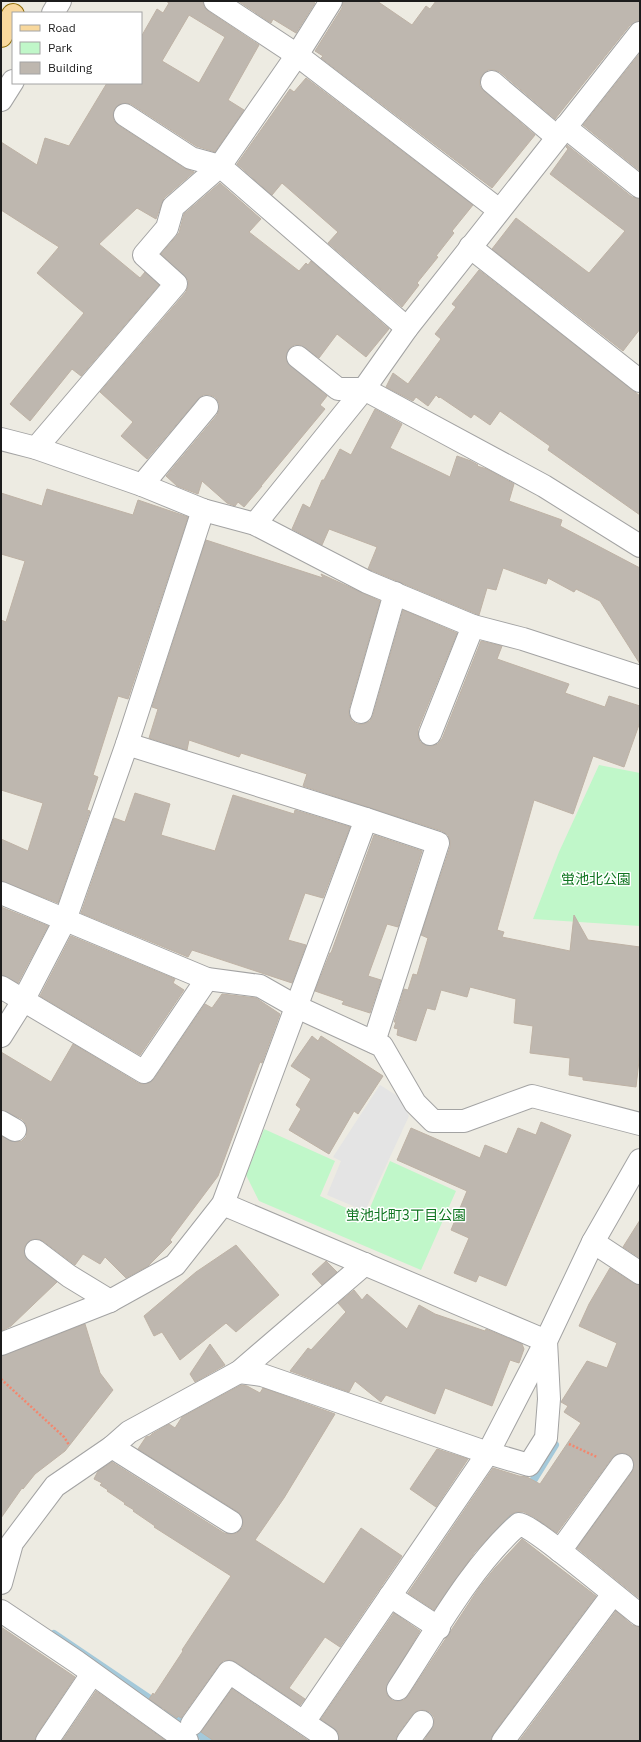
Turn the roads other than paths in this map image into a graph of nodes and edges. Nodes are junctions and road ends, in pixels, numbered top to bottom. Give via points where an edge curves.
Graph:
1 (21, 1) edge
2 (60, 1) edge
3 (215, 1) edge
4 (331, 1) edge
5 (15, 12) edge
6 (54, 12) edge
7 (12, 17) edge
8 (640, 33) edge
9 (1, 36) edge
10 (297, 55) junction
11 (12, 82) edge
12 (492, 82) dead end
13 (1, 100) edge
14 (124, 115) dead end
15 (561, 132) junction
16 (220, 166) junction
17 (640, 187) edge
18 (499, 210) junction
19 (470, 247) junction
20 (407, 328) junction
21 (298, 357) dead end
22 (640, 381) edge
23 (364, 390) junction
24 (207, 407) dead end
25 (1, 438) edge
26 (36, 448) junction
27 (142, 484) junction
28 (203, 510) junction
29 (255, 524) junction
30 (640, 546) edge
31 (395, 593) junction
32 (473, 626) junction
33 (640, 677) edge
34 (361, 712) dead end
35 (430, 734) dead end
36 (127, 744) junction
37 (366, 819) junction
38 (1, 893) edge
39 (65, 920) junction
40 (207, 979) junction
41 (1, 987) edge
42 (23, 1001) junction
43 (297, 1007) junction
44 (1, 1036) edge
45 (374, 1042) junction
46 (640, 1124) edge
47 (640, 1160) edge
48 (223, 1204) junction
49 (593, 1242) junction
50 (36, 1251) dead end
51 (365, 1264) junction
52 (640, 1273) edge
53 (110, 1301) junction
54 (546, 1340) junction
55 (1, 1344) edge
56 (239, 1372) junction
57 (112, 1447) junction
58 (488, 1453) junction
59 (622, 1466) road end
60 (231, 1522) dead end
61 (560, 1551) junction
62 (1, 1583) edge
63 (613, 1594) junction
64 (390, 1596) junction
65 (1, 1611) edge
66 (640, 1615) edge
67 (439, 1628) junction
68 (92, 1674) junction
69 (398, 1689) dead end
70 (304, 1722) junction
71 (422, 1722) dead end
72 (187, 1736) edge
73 (47, 1741) edge
74 (325, 1741) edge
75 (408, 1741) edge
76 (503, 1741) edge

1 - 5 main road
2 - 6 street
3 - 10 street
4 - 10 street
7 - 9 main road
8 - 15 street
10 - 16 street
10 - 18 street
11 - 13 street
12 - 15 street
14 - 16 street via 191,158
15 - 17 street
15 - 18 street
16 - 20 street
16 - 26 street via 173,207 167,228 144,255 176,284
18 - 19 street
19 - 20 street
19 - 22 street
20 - 23 street
21 - 23 street via 338,389
23 - 29 street
23 - 30 street via 544,486
24 - 27 street
25 - 26 street
26 - 27 street
27 - 28 street
28 - 29 street
28 - 36 street
29 - 31 street via 367,582
31 - 32 street
31 - 34 street
32 - 33 street via 523,639
32 - 35 street
36 - 37 street
36 - 39 street
37 - 43 street
37 - 45 street via 438,843
38 - 39 street
39 - 40 street
39 - 42 street
40 - 42 street via 144,1072
40 - 43 street via 260,986
41 - 42 street
42 - 44 street
43 - 45 street
43 - 48 street
45 - 46 street via 382,1046 415,1103 433,1121 464,1121 532,1096
47 - 49 street
48 - 51 street
48 - 53 street via 175,1265
49 - 52 street
49 - 54 street
50 - 53 street via 69,1276
51 - 54 street
51 - 56 street
53 - 55 street
54 - 58 street
54 - 58 street via 549,1399 546,1438 529,1465
56 - 57 street via 129,1432
56 - 58 street via 262,1375
57 - 60 street
57 - 62 street via 55,1486 12,1543
58 - 64 street
59 - 61 street
61 - 63 street
61 - 67 street via 526,1526 519,1524 495,1548
63 - 66 street
63 - 76 street
64 - 67 street
64 - 70 street
65 - 68 street
67 - 69 street
68 - 72 street
68 - 73 street
70 - 72 street via 229,1672
70 - 74 street via 326,1738
71 - 75 street

